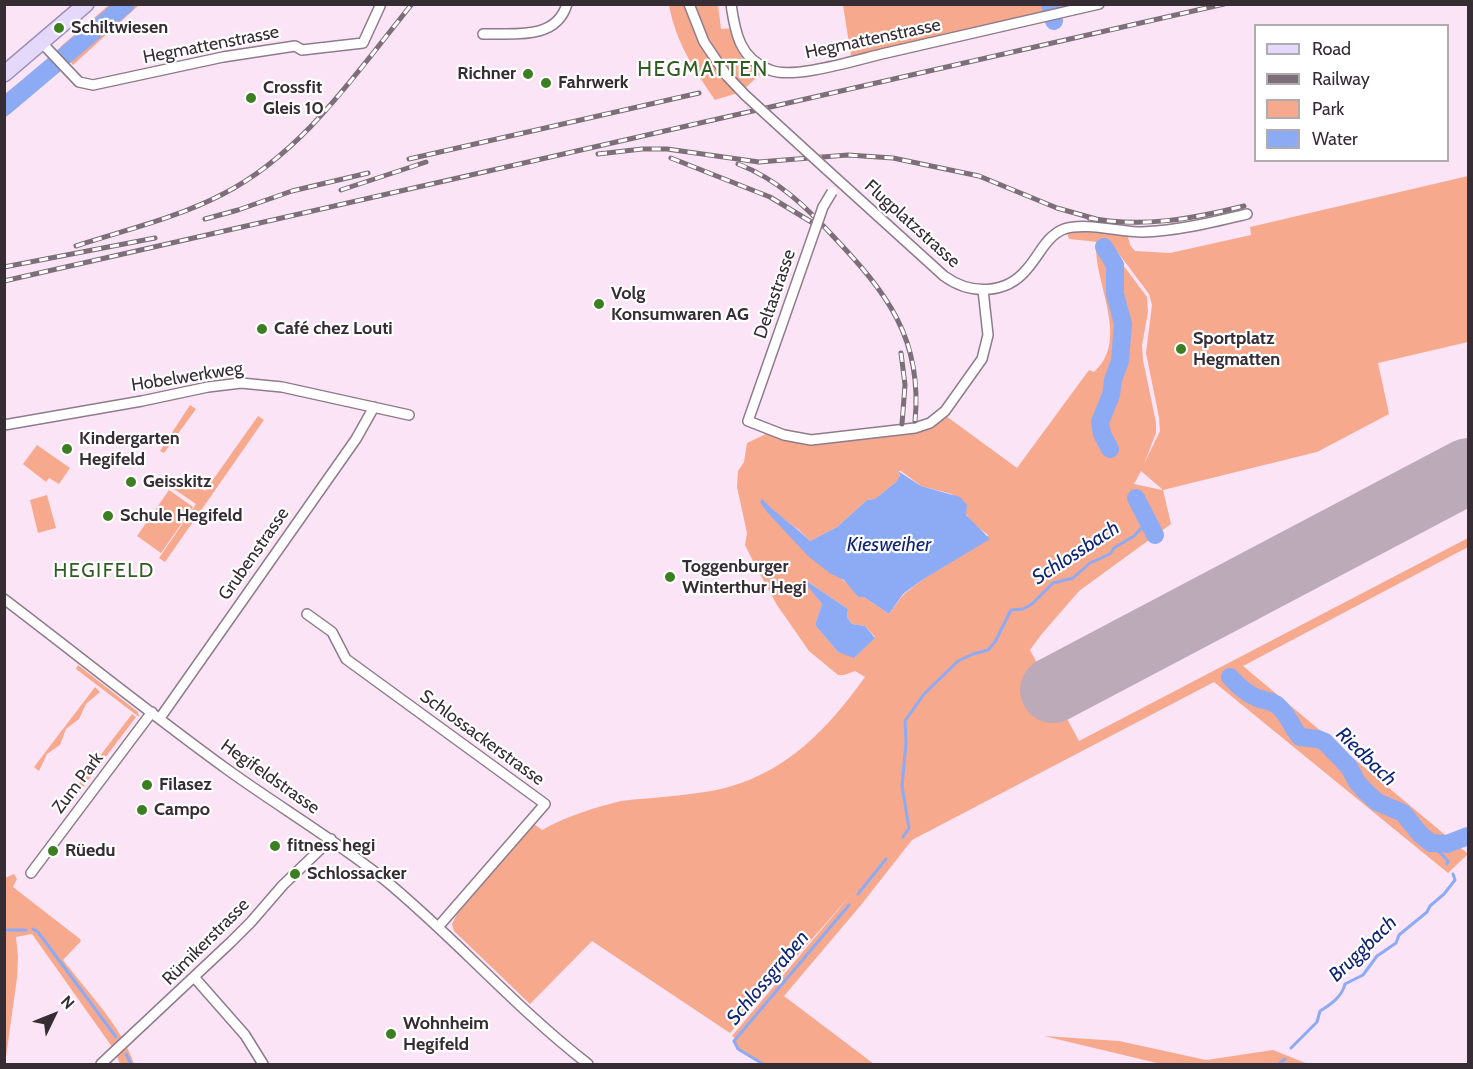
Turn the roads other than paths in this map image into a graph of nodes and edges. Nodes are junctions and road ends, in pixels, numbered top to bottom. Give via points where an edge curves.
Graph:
1 (86, 4) edge
2 (567, 4) edge
3 (688, 4) edge
4 (731, 4) edge
5 (1099, 4) edge
6 (380, 6) dead end
7 (483, 34) dead end
8 (42, 43) junction
9 (4, 74) edge
10 (840, 182) junction
11 (1247, 214) dead end
12 (983, 290) junction
13 (374, 407) junction
14 (409, 415) dead end
15 (4, 425) edge
16 (4, 599) edge
17 (307, 614) dead end
18 (156, 715) junction
19 (331, 839) junction
20 (31, 873) dead end
21 (438, 927) junction
22 (194, 977) junction
23 (112, 1061) edge
24 (101, 1065) edge
25 (263, 1065) edge
26 (588, 1065) edge

1 - 8 main road
2 - 7 street via 559,21 547,29
3 - 10 street, Flugplatzstrasse, bridge via 704,42 727,75
4 - 5 street, Hegmattenstrasse via 735,33 746,54 761,67 785,73
6 - 8 street, Hegmattenstrasse via 363,43 263,50 93,85 79,82
8 - 9 main road
10 - 12 street, Flugplatzstrasse via 944,276 960,286
10 - 12 street, Deltastrasse, bridge via 823,207 748,422 811,440 907,430 930,423 945,411 984,354 988,335
11 - 12 street via 1170,230 1066,229 1049,240 1019,277
13 - 14 street, Hobelwerkweg
13 - 15 street, Hobelwerkweg via 282,387 241,383
13 - 18 street, Grubenstrasse
16 - 18 street, Hegifeldstrasse
17 - 21 street, Schlossackerstrasse via 332,632 346,659 545,804
18 - 19 street, Hegifeldstrasse via 248,784
18 - 20 street, Zum Park
19 - 21 street, Hegifeldstrasse
19 - 22 street, Rümikerstrasse
21 - 26 street, Hegifeldstrasse
22 - 23 street, Rümikerstrasse
22 - 25 street via 245,1035
23 - 24 street, Rümikerstrasse

